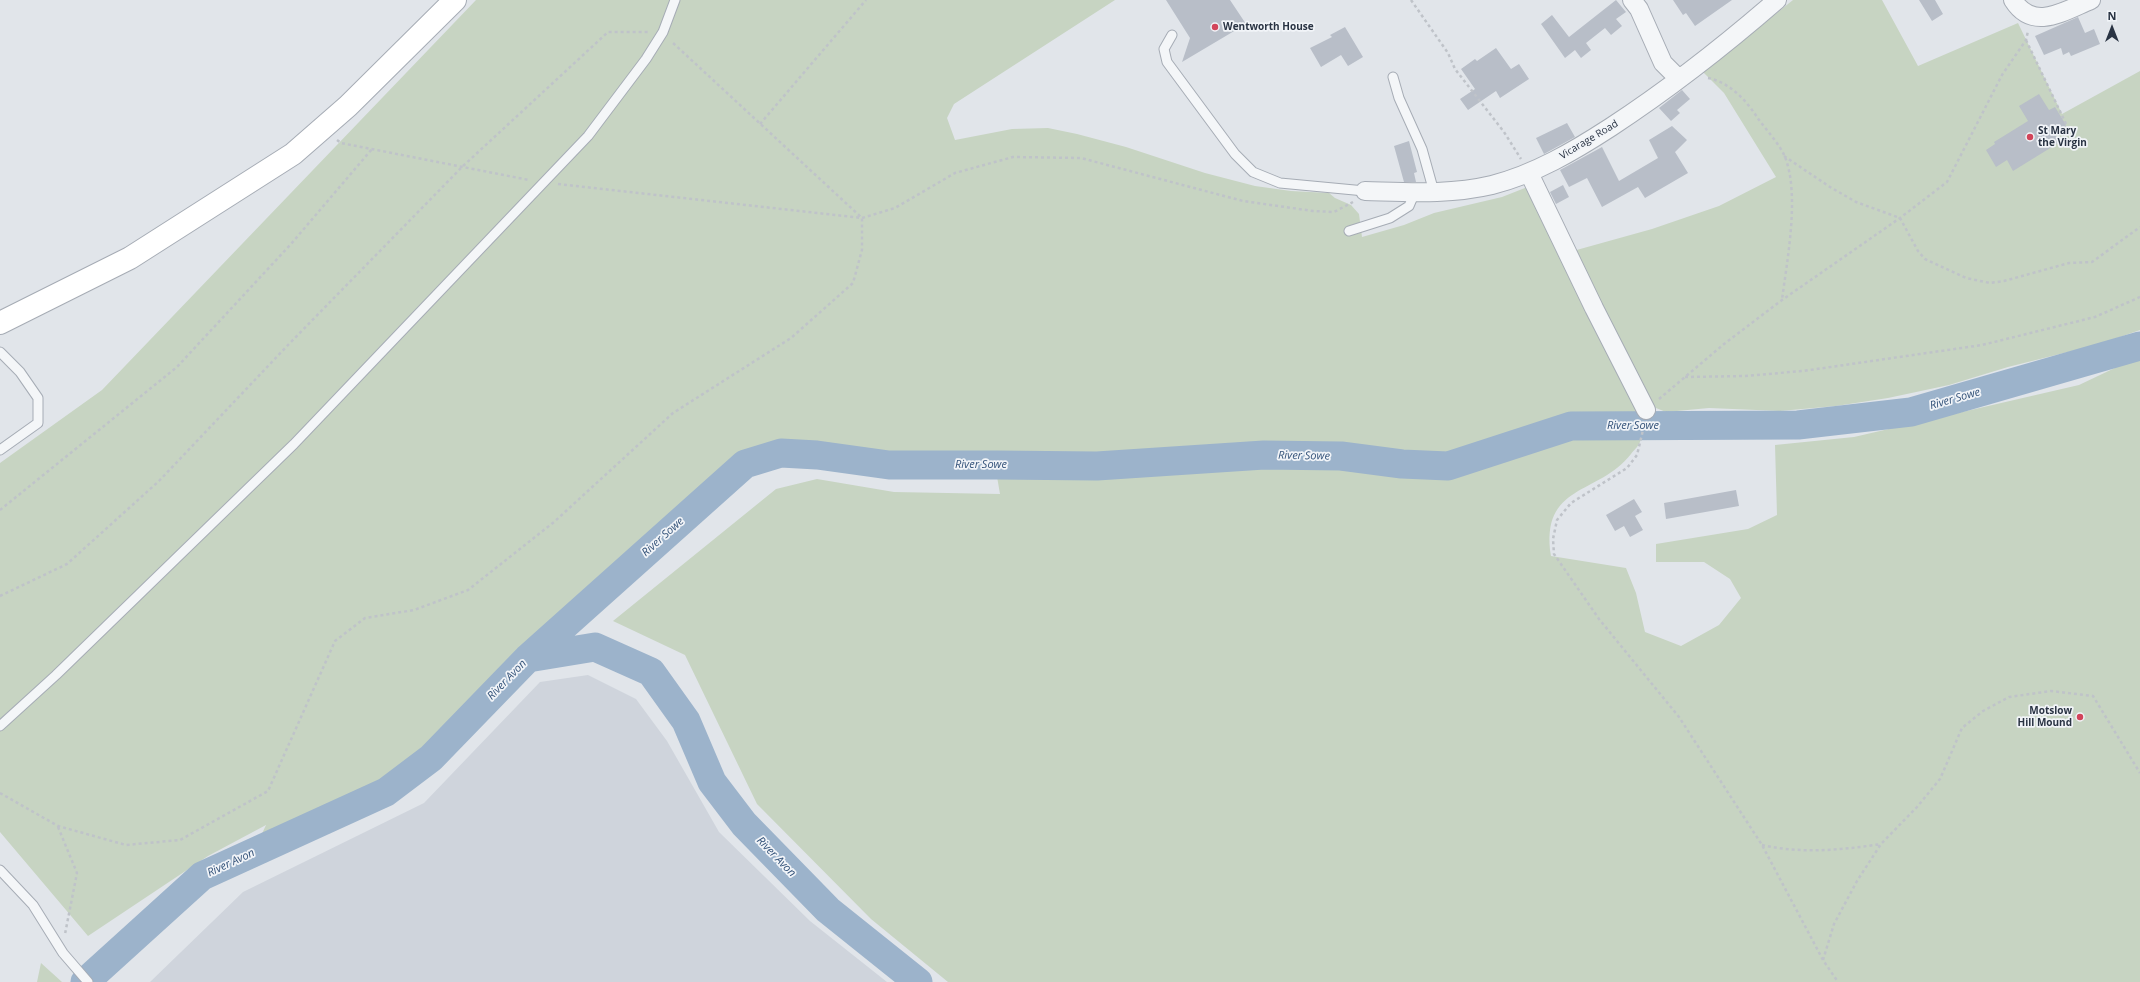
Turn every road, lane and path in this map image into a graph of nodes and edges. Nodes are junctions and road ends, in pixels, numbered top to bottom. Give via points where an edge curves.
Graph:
1 (455, 0) edge
2 (675, 0) edge
3 (866, 0) edge
4 (1411, 0) edge
5 (1632, 0) edge
6 (1777, 0) edge
7 (2013, 0) edge
8 (2091, 0) edge
9 (2030, 17) junction
10 (663, 32) junction
11 (1172, 35) dead end
12 (2026, 40) junction
13 (1684, 75) junction
14 (1393, 77) dead end
15 (760, 124) junction
16 (322, 128) junction
17 (2058, 132) dead end
18 (372, 149) junction
19 (1784, 156) junction
20 (462, 167) junction
21 (1529, 172) junction
22 (543, 182) junction
23 (1365, 191) junction
24 (1415, 192) junction
25 (1434, 192) junction
26 (862, 218) junction
27 (1900, 218) junction
28 (2140, 227) edge
29 (1349, 231) dead end
30 (2140, 297) edge
31 (1782, 300) junction
32 (0, 323) edge
33 (0, 352) edge
34 (1684, 377) junction
35 (1646, 416) junction
36 (0, 450) edge
37 (0, 510) edge
38 (0, 596) edge
39 (0, 726) edge
40 (2140, 773) edge
41 (0, 793) edge
42 (58, 826) junction
43 (1881, 844) junction
44 (1762, 845) junction
45 (0, 870) edge
46 (56, 940) junction
47 (1823, 960) junction
48 (88, 982) edge
49 (1838, 982) edge

1 - 16 main road via 348,106
2 - 10 lane
3 - 15 path
4 - 21 path via 1448,53 1455,69 1504,132
5 - 13 street via 1639,9 1663,63
6 - 13 street, Vicarage Road
7 - 9 street via 2023,13
8 - 9 street via 2048,16
9 - 12 path
10 - 15 path via 681,52
10 - 20 path via 608,32
10 - 22 lane via 646,59 588,136
11 - 23 lane via 1164,49 1167,62 1235,154 1253,172 1280,183
12 - 17 path via 2067,126
12 - 27 path via 2002,75 1947,182
13 - 19 path via 1713,79 1728,86 1749,105
13 - 21 street, Vicarage Road via 1640,108 1576,150
14 - 25 lane via 1399,98 1422,149
15 - 26 path
16 - 18 path via 341,143
16 - 32 main road via 293,154 130,258
18 - 20 path
18 - 37 path via 291,244 177,367
19 - 27 path via 1856,202
19 - 31 path via 1790,172 1791,216
20 - 22 path
20 - 38 path via 159,481 67,564
21 - 25 street, Vicarage Road via 1475,189
21 - 35 street
22 - 26 path
22 - 39 lane via 294,444
23 - 24 street, Vicarage Road
23 - 26 path via 1351,205 1334,212 1313,211 1243,201 1081,158 1013,157 955,173 895,208
24 - 25 street, Vicarage Road
24 - 29 lane via 1409,206 1390,218
26 - 42 path via 862,250 853,283 791,338 673,413 554,522 468,590 414,610 365,618 335,641 268,791 180,840 126,845
27 - 28 path via 1925,259 1966,278 1990,283 2069,263 2092,262
27 - 31 path
30 - 34 path via 2095,317 1982,346 1804,371
31 - 34 path
33 - 36 lane via 20,372 38,398 38,423
34 - 35 path
35 - 44 path via 1637,455 1627,468 1571,504 1557,520 1553,539 1554,554 1599,619 1679,717
40 - 43 path via 2093,696 2051,691 2009,697 1983,711 1962,728 1940,779
41 - 42 path
42 - 46 path via 77,873 66,933
43 - 44 path via 1813,850 1787,850
43 - 47 path via 1834,924
44 - 47 path
45 - 46 lane via 33,905
46 - 48 lane via 63,953
47 - 49 path

